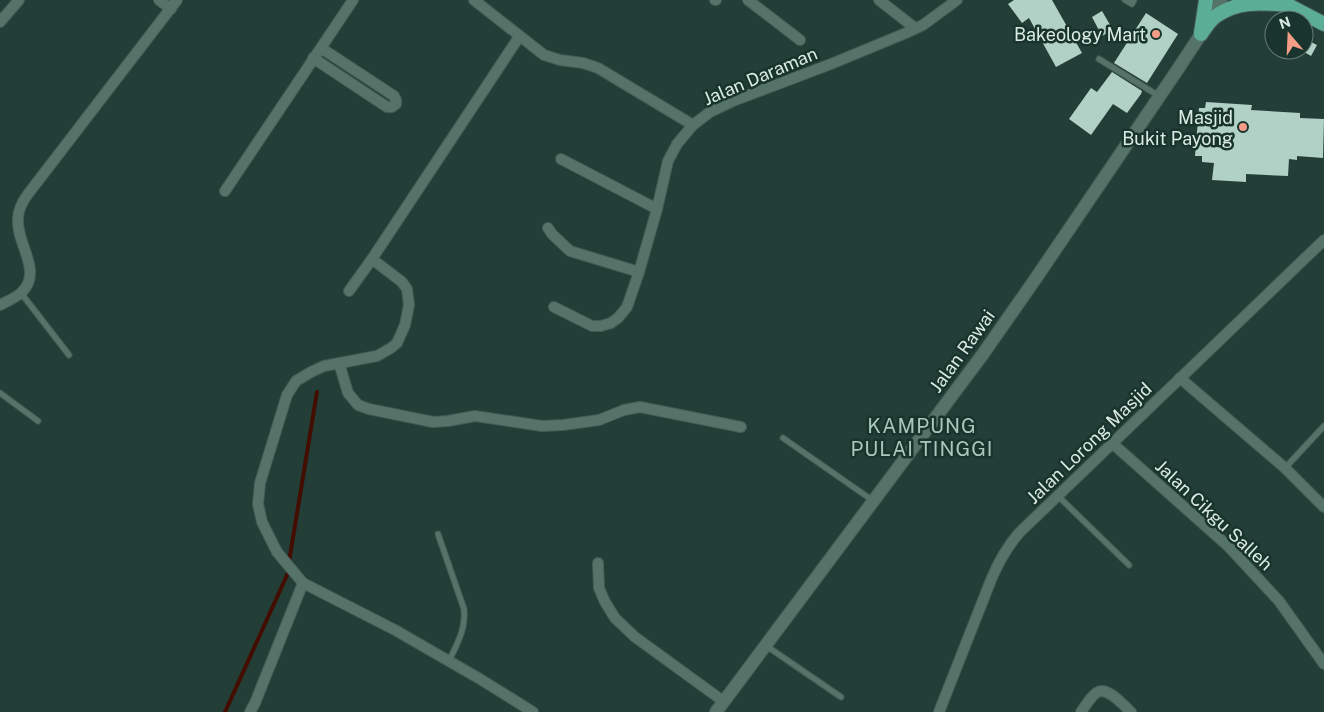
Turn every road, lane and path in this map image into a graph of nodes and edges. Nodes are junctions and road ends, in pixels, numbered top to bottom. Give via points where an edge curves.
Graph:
1 (19, 0) edge
2 (159, 0) edge
3 (178, 0) edge
4 (353, 0) edge
5 (474, 0) edge
6 (748, 0) edge
7 (879, 0) edge
8 (957, 0) edge
9 (1125, 0) edge
10 (1134, 0) edge
11 (1206, 0) edge
12 (1221, 0) edge
13 (1284, 3) edge
14 (170, 9) junction
15 (0, 22) edge
16 (1324, 24) edge
17 (916, 28) junction
18 (1201, 34) junction
19 (519, 37) junction
20 (800, 40) dead end
21 (321, 48) junction
22 (313, 58) junction
23 (1099, 60) dead end
24 (1159, 96) junction
25 (693, 125) junction
26 (561, 159) dead end
27 (225, 191) dead end
28 (657, 209) junction
29 (548, 228) dead end
30 (1324, 240) edge
31 (372, 259) junction
32 (640, 272) junction
33 (349, 291) dead end
34 (21, 293) junction
35 (0, 305) edge
36 (554, 306) dead end
37 (69, 355) dead end
38 (339, 363) junction
39 (1180, 378) junction
40 (0, 393) edge
41 (38, 421) dead end
42 (1324, 426) edge
43 (741, 427) dead end
44 (783, 438) dead end
45 (1112, 443) junction
46 (1285, 468) junction
47 (1058, 496) junction
48 (872, 500) junction
49 (1324, 508) edge
50 (438, 534) dead end
51 (598, 564) dead end
52 (1129, 565) dead end
53 (303, 583) junction
54 (765, 645) junction
55 (449, 661) junction
56 (1324, 664) edge
57 (841, 697) dead end
58 (719, 707) edge
59 (250, 712) edge
60 (532, 712) edge
61 (939, 712) edge
62 (1081, 712) edge
63 (1131, 712) edge

1 - 15 street
2 - 14 street
3 - 14 street
4 - 21 street
5 - 19 street
6 - 20 street
7 - 17 street
8 - 17 street, Jalan Daraman
9 - 10 lane via 1132,4
11 - 18 highway
12 - 18 main road, Jalan Rawai
13 - 16 highway
13 - 18 highway via 1257,2 1229,8 1215,16
14 - 34 street via 20,206 17,221 30,269 30,280
17 - 25 street, Jalan Daraman via 733,101
18 - 24 main road, Jalan Rawai
19 - 25 street via 551,58 598,68
19 - 31 street
21 - 22 street
21 - 22 street via 394,96 396,104 387,107
22 - 27 street
23 - 24 lane
24 - 48 main road, Jalan Rawai via 988,346
25 - 28 street, Jalan Daraman via 668,161
26 - 28 street
28 - 32 street, Jalan Daraman
29 - 32 street via 570,251
30 - 39 street, Jalan Lorong Masjid
31 - 33 street
31 - 38 street via 407,289 409,305 405,325 397,343 391,348 377,356
32 - 36 street, Jalan Daraman via 627,307 611,323 592,326
34 - 35 street
34 - 37 lane
38 - 43 street via 348,392 358,405 433,422 475,416 542,426 562,425 600,420 640,407
38 - 53 street via 324,366 296,381 287,395 260,483 258,504 262,522 277,552
39 - 45 street, Jalan Lorong Masjid
39 - 46 street
40 - 41 lane
42 - 46 lane
44 - 48 lane
45 - 47 street, Jalan Lorong Masjid
45 - 56 street, Jalan Cikgu Salleh via 1228,546 1279,601
46 - 49 street
47 - 52 lane
47 - 61 street, Jalan Lorong Masjid via 1010,544 996,568
48 - 54 main road, Jalan Rawai
50 - 55 lane via 465,618 461,636
51 - 58 street via 599,588 615,618
53 - 55 street
53 - 59 street
54 - 57 lane
54 - 58 main road, Jalan Rawai
55 - 60 street
62 - 63 street via 1096,693 1102,691 1110,693

